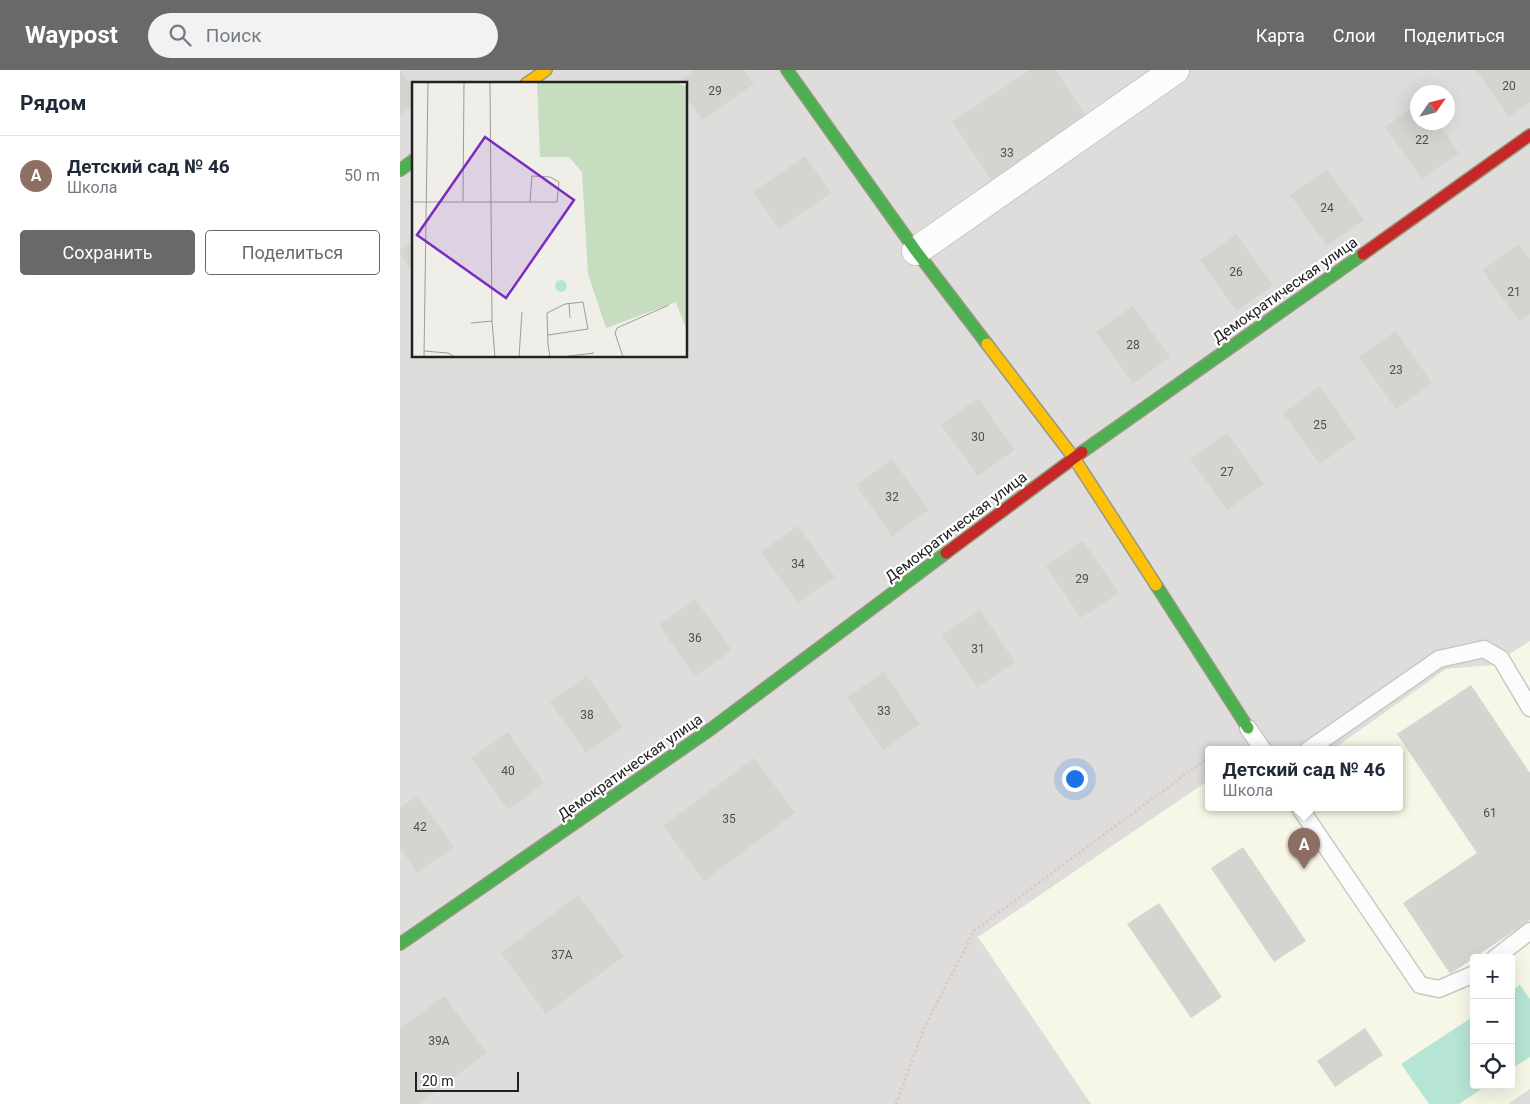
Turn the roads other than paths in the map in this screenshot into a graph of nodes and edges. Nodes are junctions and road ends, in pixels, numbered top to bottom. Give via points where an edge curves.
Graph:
1 (546, 70) edge
2 (787, 70) edge
3 (1175, 70) edge
4 (529, 82) edge
5 (1530, 135) edge
6 (412, 161) edge
7 (400, 170) edge
8 (916, 251) junction
9 (1074, 458) junction
10 (1530, 708) edge
11 (1248, 728) joint
12 (1260, 746) edge
13 (1314, 746) edge
14 (1302, 811) edge
15 (1530, 931) edge
16 (400, 944) edge
17 (1500, 954) edge
18 (1470, 976) edge

1 - 4 street
2 - 8 street
3 - 8 street
5 - 9 street, Демократическая улица
6 - 7 street
8 - 9 street
9 - 11 street
9 - 16 street, Демократическая улица via 711,729
10 - 13 lane via 1501,660 1484,649 1439,659
11 - 12 lane
14 - 18 lane via 1420,985 1439,988
15 - 17 lane

